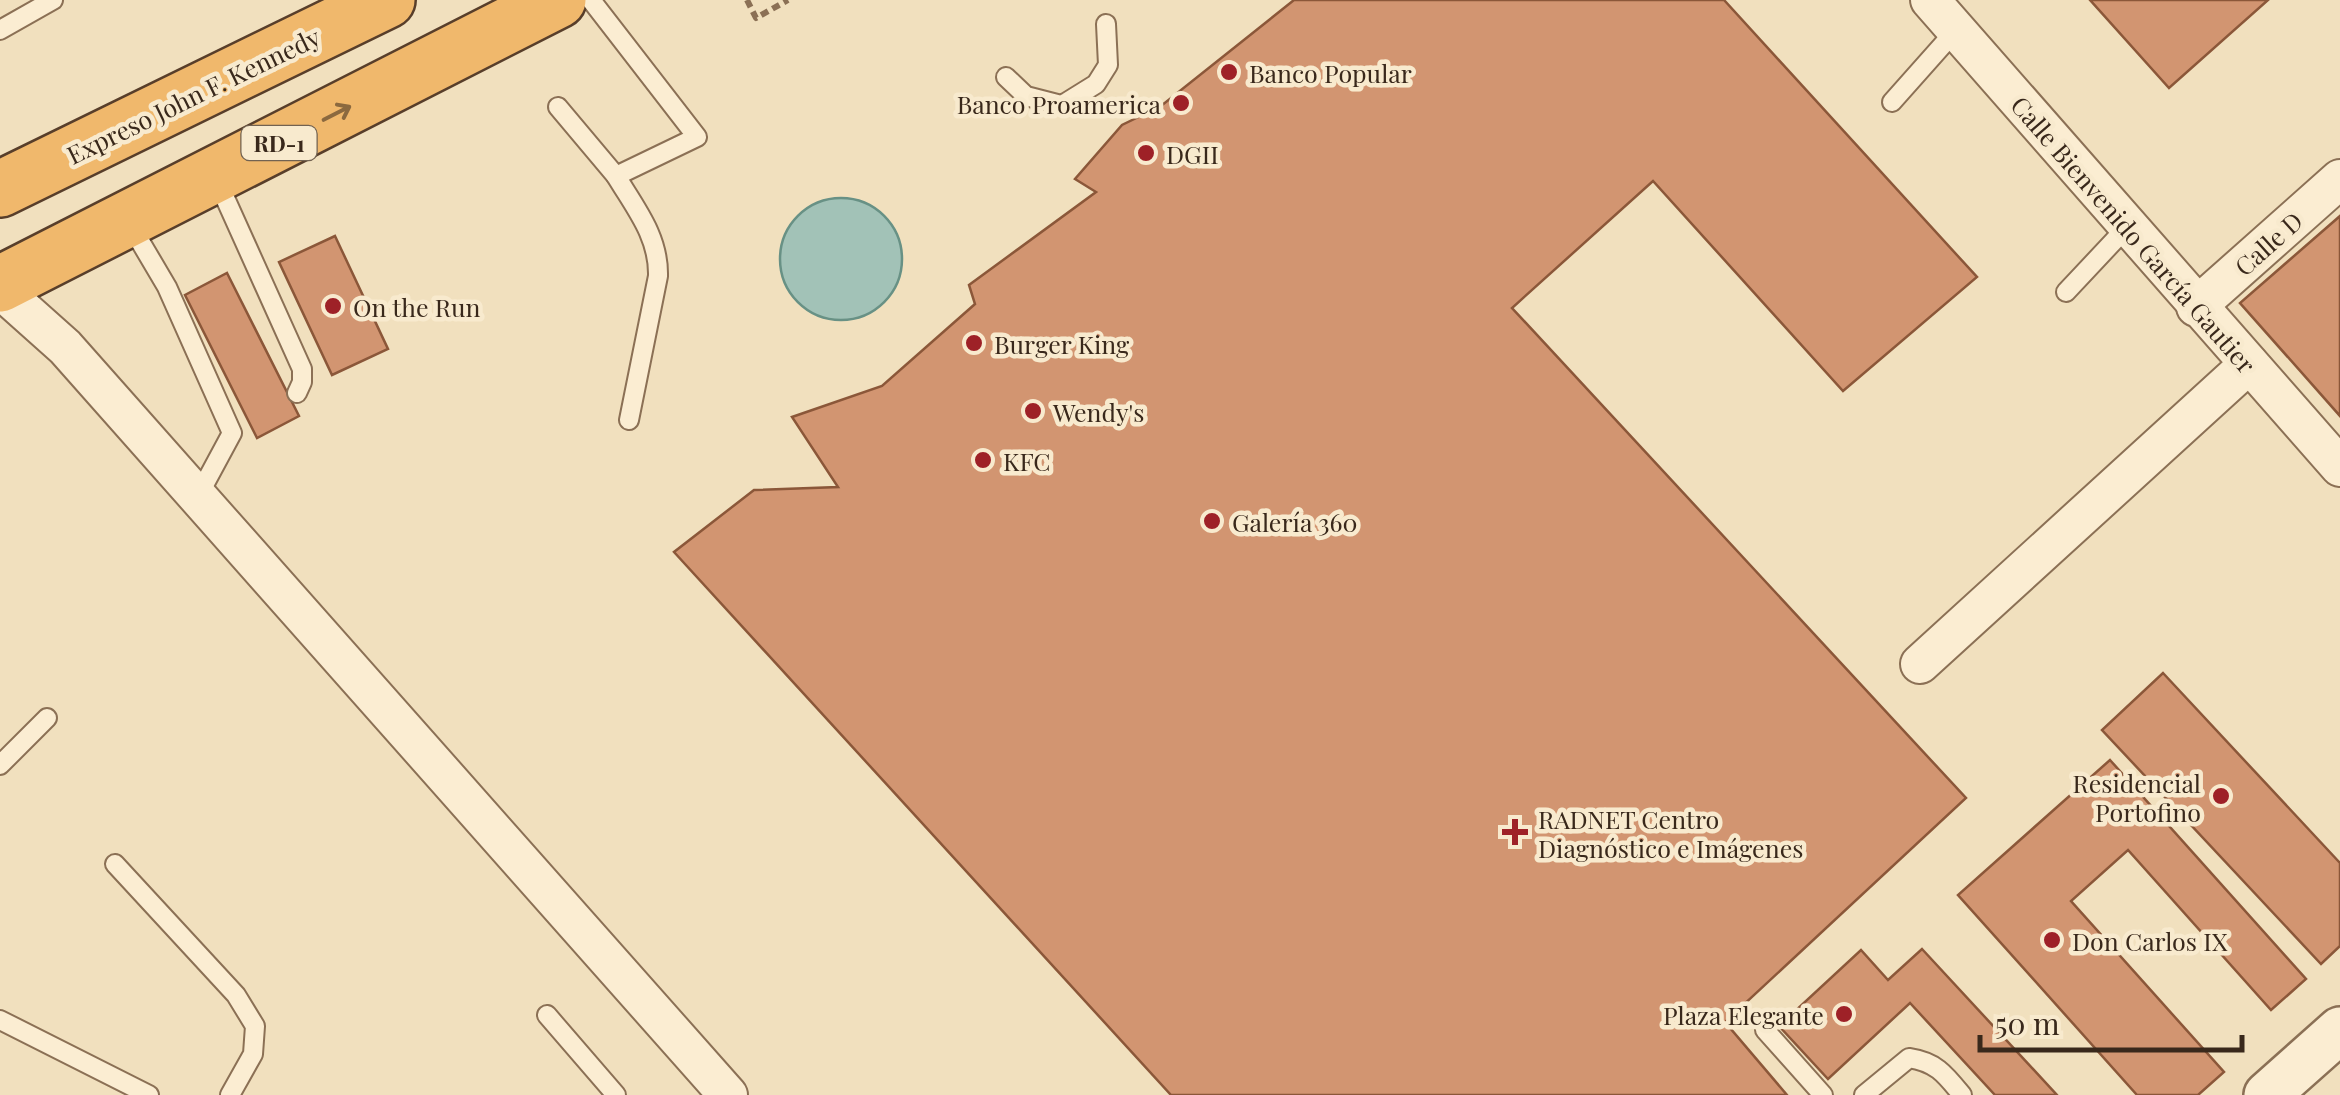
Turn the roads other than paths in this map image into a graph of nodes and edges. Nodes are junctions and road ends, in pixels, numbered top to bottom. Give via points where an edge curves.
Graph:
1 (53, 0) edge
2 (387, 0) edge
3 (558, 0) edge
4 (591, 0) edge
5 (1930, 0) edge
6 (1106, 24) dead end
7 (0, 30) edge
8 (1956, 30) junction
9 (1006, 77) dead end
10 (1892, 102) dead end
11 (558, 106) dead end
12 (215, 176) junction
13 (616, 176) junction
14 (2340, 178) edge
15 (0, 189) edge
16 (126, 218) junction
17 (2127, 228) junction
18 (0, 287) edge
19 (2066, 292) dead end
20 (2196, 306) junction
21 (2249, 364) junction
22 (297, 393) dead end
23 (629, 420) dead end
24 (2340, 467) edge
25 (196, 498) junction
26 (1920, 664) dead end
27 (46, 718) dead end
28 (0, 765) edge
29 (115, 864) dead end
30 (546, 1015) dead end
31 (0, 1020) edge
32 (1764, 1030) dead end
33 (2340, 1030) edge
34 (149, 1095) edge
35 (230, 1095) edge
36 (616, 1095) edge
37 (728, 1095) edge
38 (1823, 1095) edge
39 (1864, 1095) edge
40 (1962, 1095) edge
41 (2268, 1095) edge

1 - 7 lane
2 - 15 highway, Expreso John F. Kennedy
12 -> 3 highway, RD-1
4 - 13 lane via 697,138
5 - 8 street, Calle Bienvenido García Gautier
6 - 9 lane via 1108,65 1096,84 1067,102 1026,96
8 - 10 lane
8 - 17 street, Calle Bienvenido García Gautier
11 - 13 lane
12 - 16 highway, RD-1
12 - 22 lane via 302,369
13 - 23 lane via 658,254
14 - 20 street, Calle D
16 - 18 highway, RD-1
16 - 25 lane via 167,288 232,432
17 - 19 lane
17 - 20 street, Calle Bienvenido García Gautier
18 - 25 street via 64,347
20 - 21 street, Calle Bienvenido García Gautier
21 - 24 street, Calle Bienvenido García Gautier
21 - 26 street
25 - 37 street
27 - 28 lane
29 - 35 lane via 236,995 255,1026 253,1054
30 - 36 lane
31 - 34 lane
32 - 38 lane
33 - 41 street
39 - 40 lane via 1909,1058 1940,1067

